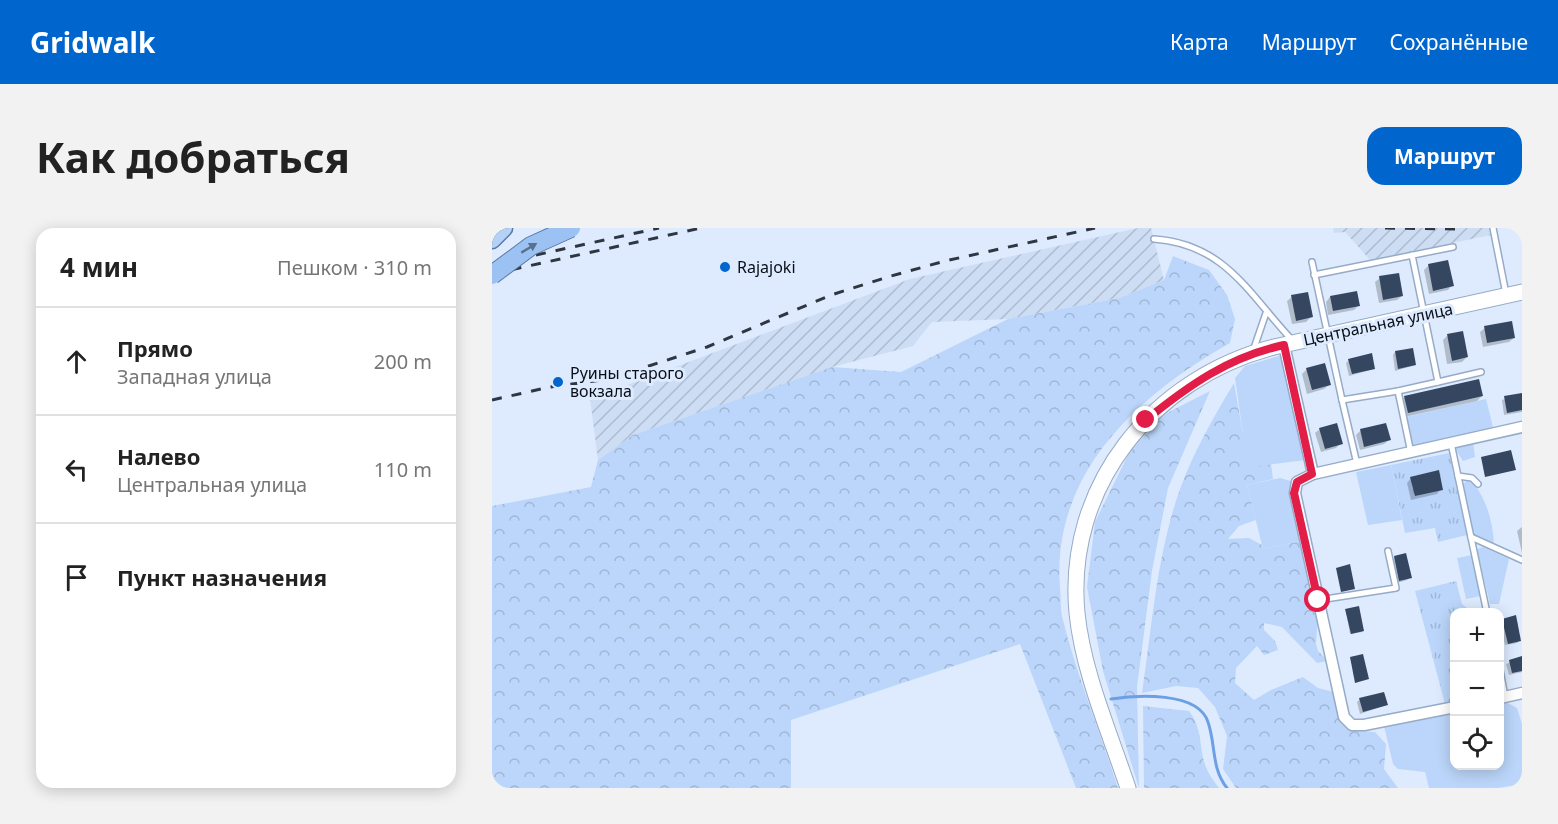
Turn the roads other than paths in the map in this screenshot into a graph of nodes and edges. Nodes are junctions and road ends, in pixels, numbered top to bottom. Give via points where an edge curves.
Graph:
1 (504, 228) edge
2 (571, 228) edge
3 (1493, 228) edge
4 (1154, 239) dead end
5 (492, 240) edge
6 (1453, 247) dead end
7 (1412, 255) junction
8 (1312, 262) dead end
9 (492, 275) edge
10 (1314, 275) junction
11 (1518, 295) edge
12 (1266, 313) junction
13 (1423, 314) junction
14 (1328, 335) junction
15 (1289, 343) junction
16 (1252, 352) junction
17 (1481, 372) dead end
18 (1438, 382) junction
19 (1398, 391) junction
20 (1342, 400) junction
21 (1522, 428) edge
22 (1450, 443) junction
23 (1410, 453) junction
24 (1357, 465) junction
25 (1312, 474) junction
26 (1458, 476) junction
27 (1478, 484) dead end
28 (1471, 537) junction
29 (1388, 551) dead end
30 (1522, 560) edge
31 (1318, 600) junction
32 (1486, 608) edge
33 (1522, 693) edge
34 (1504, 697) edge
35 (1450, 708) edge
36 (1128, 788) edge

1 - 5 main road
9 -> 2 highway, bridge via 531,246
3 - 11 lane
4 - 12 lane via 1176,240 1207,252 1234,274
6 - 7 lane
7 - 10 lane
7 - 13 lane
8 - 10 lane
10 - 14 lane
11 - 13 main road, Центральная улица
12 - 15 lane
12 - 16 lane
13 - 14 main road, Центральная улица
13 - 18 lane
14 - 15 main road, Центральная улица
14 - 20 lane
15 - 16 main road, Центральная улица
15 - 25 street
16 - 36 main road, Центральная улица via 1206,375 1146,420 1117,452 1083,526 1076,570 1083,650
17 - 18 lane
18 - 19 lane
19 - 20 lane
19 - 23 lane
20 - 24 lane
21 - 22 street
22 - 23 street
22 - 26 lane
23 - 24 street
24 - 25 street
25 - 31 street via 1297,482 1294,493
26 - 27 lane via 1472,478
26 - 28 lane
28 - 30 lane
28 - 32 lane
29 - 31 lane via 1396,588
31 - 35 street via 1344,717 1352,725
33 - 34 street

